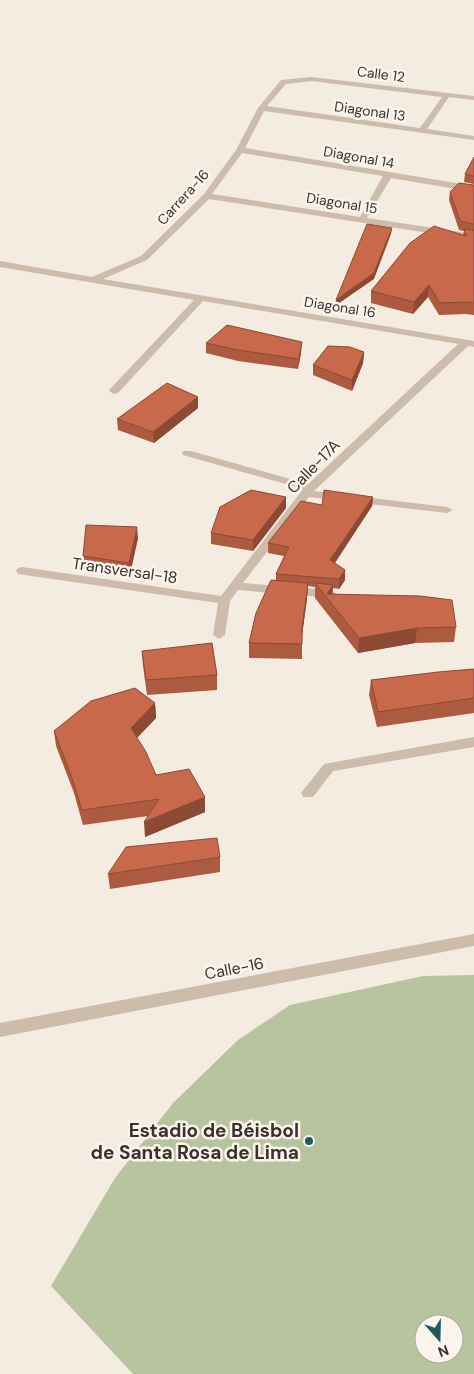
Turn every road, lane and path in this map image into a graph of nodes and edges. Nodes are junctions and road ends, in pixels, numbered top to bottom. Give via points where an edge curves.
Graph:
1 (284, 82) joint
2 (447, 95) junction
3 (474, 98) edge
4 (262, 108) junction
5 (422, 131) junction
6 (474, 138) edge
7 (240, 150) junction
8 (388, 175) junction
9 (474, 190) edge
10 (207, 196) junction
11 (362, 220) junction
12 (474, 237) edge
13 (0, 264) edge
14 (95, 279) junction
15 (201, 298) junction
16 (470, 343) edge
17 (114, 391) dead end
18 (187, 453) dead end
19 (308, 491) junction
20 (447, 510) dead end
21 (22, 571) dead end
22 (234, 586) junction
23 (340, 595) edge
24 (224, 600) junction
25 (218, 635) dead end
26 (474, 742) edge
27 (308, 793) dead end
28 (474, 940) edge
29 (0, 1030) edge

1 - 2 street, Calle 12 via 311,79
1 - 4 street, Carrera-16
2 - 3 street, Calle 12
2 - 5 street
4 - 5 street, Diagonal 13
4 - 7 street, Carrera-16
5 - 6 street, Diagonal 13
7 - 8 street, Diagonal 14
7 - 10 street, Carrera-16
8 - 9 street, Diagonal 14
8 - 11 street
10 - 11 street, Diagonal 15
10 - 14 street, Carrera-16 via 144,258
11 - 12 street, Diagonal 15
13 - 14 street, Diagonal 16
14 - 15 street, Diagonal 16
15 - 16 street, Diagonal 16
15 - 17 street
16 - 19 street, Calle-17A
18 - 19 street
19 - 20 street
19 - 22 street, Calle-17A
21 - 24 street, Transversal-18
22 - 23 street
22 - 24 street, Calle-17A
24 - 25 street, Calle-17A
26 - 27 street via 329,766
28 - 29 street, Calle-16

